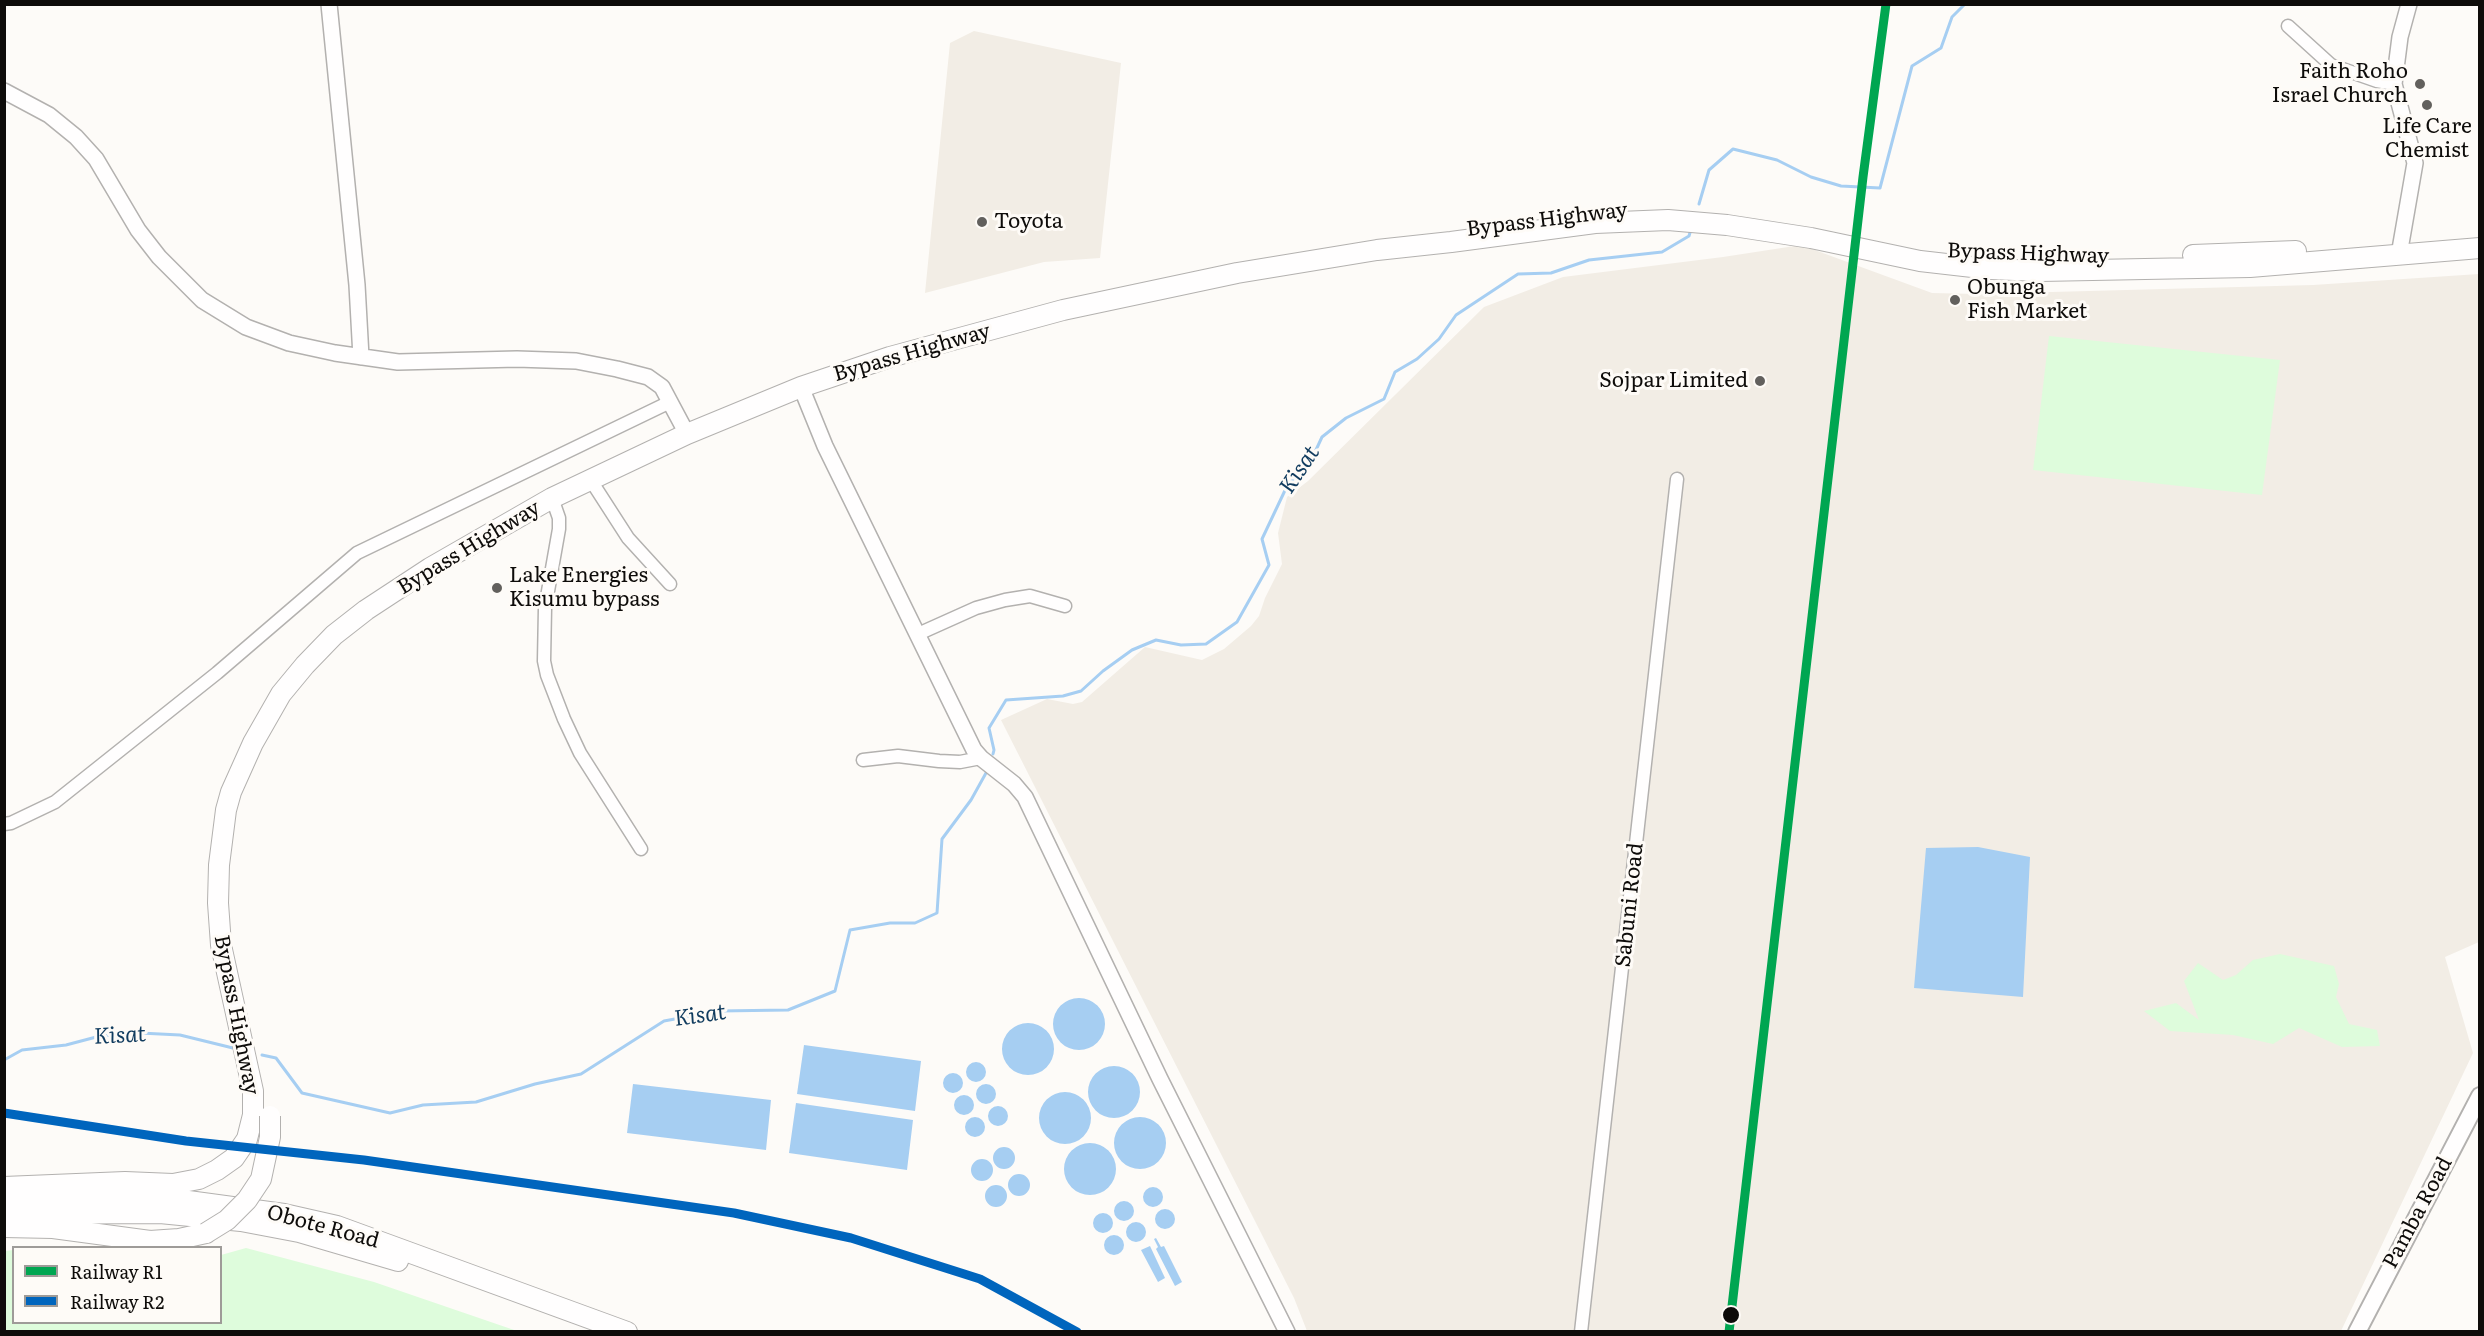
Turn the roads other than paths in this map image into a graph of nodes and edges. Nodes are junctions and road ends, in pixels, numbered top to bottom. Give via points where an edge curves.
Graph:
1 (329, 4) edge
2 (2409, 4) edge
3 (2288, 26) dead end
4 (2394, 84) junction
5 (4, 91) edge
6 (2480, 248) edge
7 (2399, 255) junction
8 (360, 357) junction
9 (801, 387) junction
10 (670, 402) junction
11 (687, 434) junction
12 (590, 479) junction
13 (1677, 479) dead end
14 (552, 498) junction
15 (670, 584) dead end
16 (1065, 606) dead end
17 (918, 634) junction
18 (981, 758) junction
19 (862, 760) dead end
20 (237, 792) junction
21 (4, 824) edge
22 (641, 849) dead end
23 (2480, 1096) edge
24 (4, 1187) edge
25 (4, 1198) edge
26 (4, 1214) edge
27 (4, 1227) edge
28 (586, 1332) edge
29 (627, 1332) edge
30 (1287, 1332) edge
31 (1581, 1332) edge
32 (2357, 1332) edge

1 - 8 street via 357,285
2 - 4 street
3 - 4 street via 2331,65
4 - 7 street via 2415,163
5 - 8 street via 49,115 76,137 96,159 138,230 202,300 246,327 289,343
6 - 7 main road, Bypass Highway
7 - 9 main road, Bypass Highway via 2345,250 2014,258 1871,247 1843,239 1727,225 1632,220 1377,249 1268,267 1063,310 890,357
8 - 10 street via 398,362 518,358 576,362 648,377 662,387
9 - 11 main road, Bypass Highway
9 - 17 street via 825,446
10 - 11 street
10 - 21 street, Bypass Highway via 357,553 217,673 56,802
11 - 12 main road, Bypass Highway
12 - 14 main road, Bypass Highway
12 - 15 street via 628,538
13 - 31 street, Sabuni Road
14 - 20 main road, Bypass Highway via 430,568 334,636 281,694 246,758
14 - 22 street via 559,530 545,608 547,675 580,753
16 - 17 street via 1029,597 1005,600 976,608
17 - 18 street
18 - 19 street via 960,762 898,756
18 - 30 street via 1025,797
20 - 24 main road, Bypass Highway via 222,836 218,903 221,945 253,1090 253,1115 247,1139 234,1158 199,1179 173,1184
20 - 27 main road, Bypass Highway, bridge via 229,862 228,924 233,963 270,1116 261,1179 248,1200 227,1220 206,1233 179,1239
23 - 32 main road, Pamba Road
25 - 29 main road, Obote Road via 166,1198 284,1214 337,1226
26 - 28 main road, Obote Road via 160,1213 267,1225 386,1257

